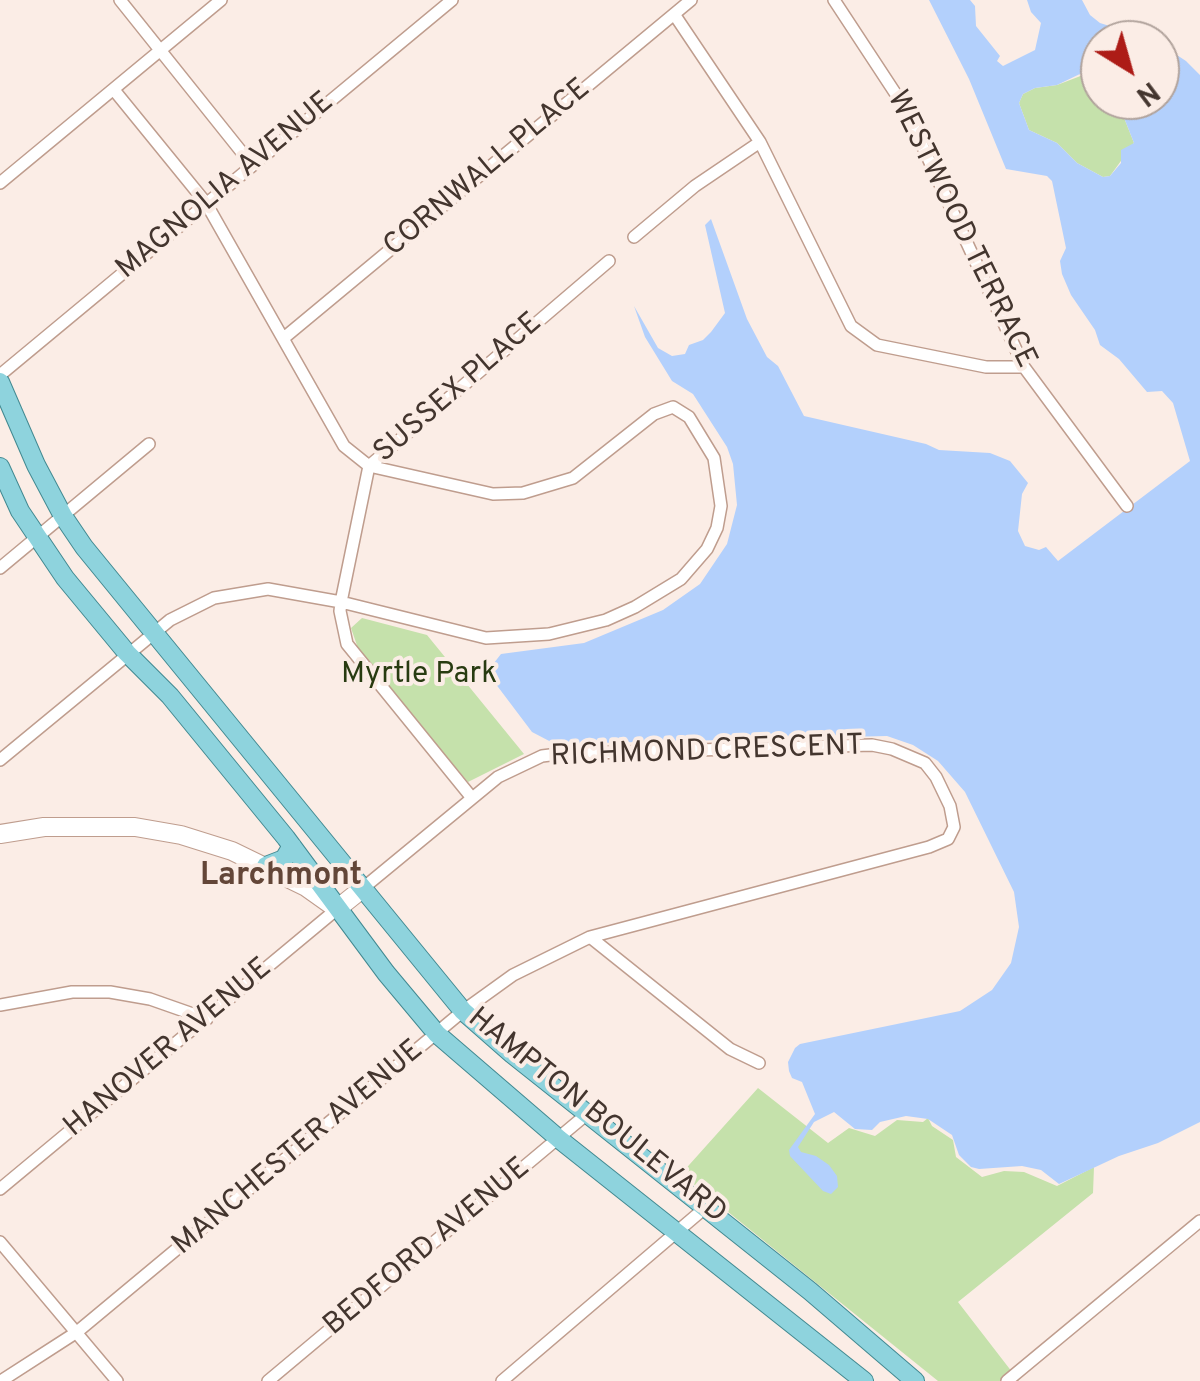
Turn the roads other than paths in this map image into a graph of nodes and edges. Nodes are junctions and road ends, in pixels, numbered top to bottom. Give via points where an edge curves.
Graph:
1 (120, 0) edge
2 (221, 0) edge
3 (452, 0) edge
4 (691, 0) edge
5 (834, 0) edge
6 (674, 14) junction
7 (160, 51) junction
8 (114, 90) junction
9 (760, 142) junction
10 (252, 165) junction
11 (0, 183) edge
12 (206, 203) junction
13 (634, 238) dead end
14 (609, 261) dead end
15 (285, 337) junction
16 (1024, 367) junction
17 (0, 379) edge
18 (149, 444) dead end
19 (369, 466) junction
20 (0, 467) edge
21 (1127, 506) dead end
22 (63, 516) junction
23 (37, 537) junction
24 (0, 568) edge
25 (341, 602) junction
26 (153, 633) junction
27 (127, 653) junction
28 (0, 760) edge
29 (472, 798) junction
30 (0, 834) edge
31 (951, 836) joint
32 (292, 846) junction
33 (266, 866) junction
34 (362, 888) junction
35 (338, 908) junction
36 (590, 937) junction
37 (0, 1004) edge
38 (463, 1011) junction
39 (207, 1019) junction
40 (438, 1034) junction
41 (759, 1063) dead end
42 (587, 1114) junction
43 (559, 1139) junction
44 (0, 1190) edge
45 (706, 1207) junction
46 (1200, 1220) edge
47 (678, 1234) junction
48 (0, 1242) edge
49 (77, 1332) junction
50 (2, 1381) edge
51 (117, 1381) edge
52 (268, 1381) edge
53 (502, 1381) edge
54 (864, 1381) edge
55 (915, 1381) edge
56 (1007, 1381) edge

1 - 7 street
2 - 7 street
3 - 10 street, MAGNOLIA AVENUE
4 - 6 street, CORNWALL PLACE
5 - 16 street, WESTWOOD TERRACE via 904,108
6 - 9 street
6 - 15 street, CORNWALL PLACE
7 - 8 street
7 - 10 street
8 - 11 street
8 - 12 street
9 - 13 street
9 - 16 street via 851,326 877,345 969,364
10 - 12 street, MAGNOLIA AVENUE
12 - 15 street
12 - 17 street, MAGNOLIA AVENUE
14 - 19 street, SUSSEX PLACE
15 - 19 street via 344,446
16 - 21 street, WESTWOOD TERRACE
17 - 22 main road, HAMPTON BOULEVARD
18 - 22 street
19 - 25 street, SUSSEX PLACE
19 - 25 street via 494,494 523,493 573,478 673,408 689,418 714,458 721,506 696,566 636,606 578,629 486,638
20 - 23 main road, HAMPTON BOULEVARD
22 - 23 street
22 - 26 main road, HAMPTON BOULEVARD
23 - 24 street
23 - 27 main road, HAMPTON BOULEVARD
25 - 26 street via 268,588 237,592 192,607
25 - 29 street via 354,656
26 - 27 street
26 - 34 main road, HAMPTON BOULEVARD
27 - 28 street
27 - 32 main road, HAMPTON BOULEVARD
29 - 31 street, RICHMOND CRESCENT via 520,765 558,754 872,745 925,763 950,806
29 - 34 street, RICHMOND CRESCENT
30 - 33 main road via 135,827 181,835
31 - 36 street, MANCHESTER AVENUE via 929,848
32 - 33 main road via 284,859
32 - 35 main road, HAMPTON BOULEVARD
33 - 35 main road
34 - 35 main road, RICHMOND CRESCENT
34 - 38 main road, HAMPTON BOULEVARD
35 - 39 street, HANOVER AVENUE
35 - 40 main road, HAMPTON BOULEVARD
36 - 38 street, MANCHESTER AVENUE via 513,975
36 - 41 street via 730,1049
37 - 39 street via 110,992
38 - 40 street, MANCHESTER AVENUE
38 - 42 main road, HAMPTON BOULEVARD
39 - 44 street, HANOVER AVENUE
40 - 43 main road, HAMPTON BOULEVARD
40 - 49 street, MANCHESTER AVENUE
42 - 43 street, BEDFORD AVENUE
42 - 45 main road, HAMPTON BOULEVARD
43 - 47 main road, HAMPTON BOULEVARD
43 - 52 street, BEDFORD AVENUE
45 - 47 street
45 - 55 main road, HAMPTON BOULEVARD
46 - 56 street
47 - 53 street
47 - 54 main road, HAMPTON BOULEVARD
48 - 49 street
49 - 50 street, MANCHESTER AVENUE
49 - 51 street

